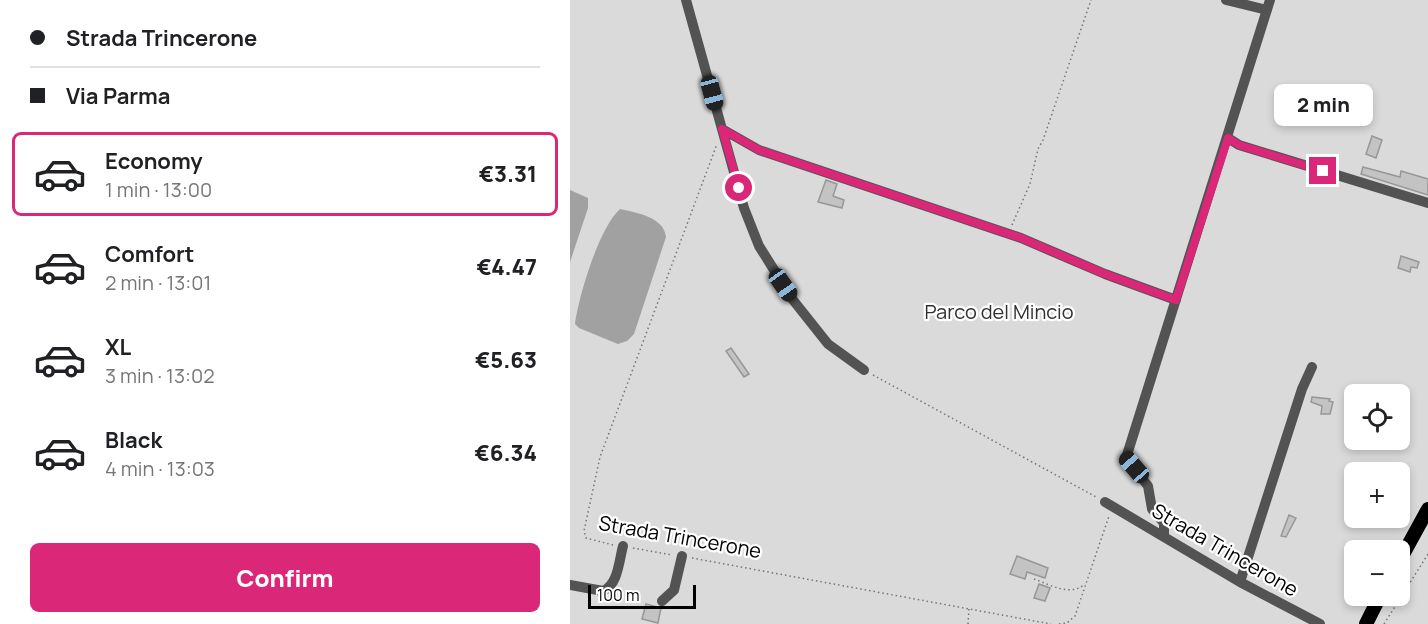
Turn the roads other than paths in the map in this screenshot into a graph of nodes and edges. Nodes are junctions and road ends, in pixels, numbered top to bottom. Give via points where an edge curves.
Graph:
1 (686, 0) edge
2 (1226, 0) edge
3 (1268, 5) edge
4 (722, 129) junction
5 (1228, 138) junction
6 (1428, 203) edge
7 (1176, 300) junction
8 (1312, 368) dead end
9 (864, 370) road end
10 (1108, 504) road end
11 (1428, 509) edge
12 (1164, 537) junction
13 (1410, 542) edge
14 (623, 546) road end
15 (682, 556) road end
16 (1240, 582) junction
17 (570, 585) edge
18 (662, 600) dead end
19 (1375, 606) edge
20 (1320, 624) edge
21 (1366, 624) edge

1 - 4 street
2 - 3 street
3 - 5 street
4 - 7 street via 759,150 1007,234
4 - 9 street via 750,228 772,270 828,344
5 - 6 street via 1239,145
5 - 7 street
7 - 12 street via 1126,458 1148,486 1152,509 1164,523
8 - 16 street
10 - 12 street, Strada Trincerone
11 - 13 main road
12 - 16 street, Strada Trincerone
14 - 17 street via 607,589
15 - 18 street via 674,590
16 - 20 street, Strada Trincerone
19 - 21 main road

